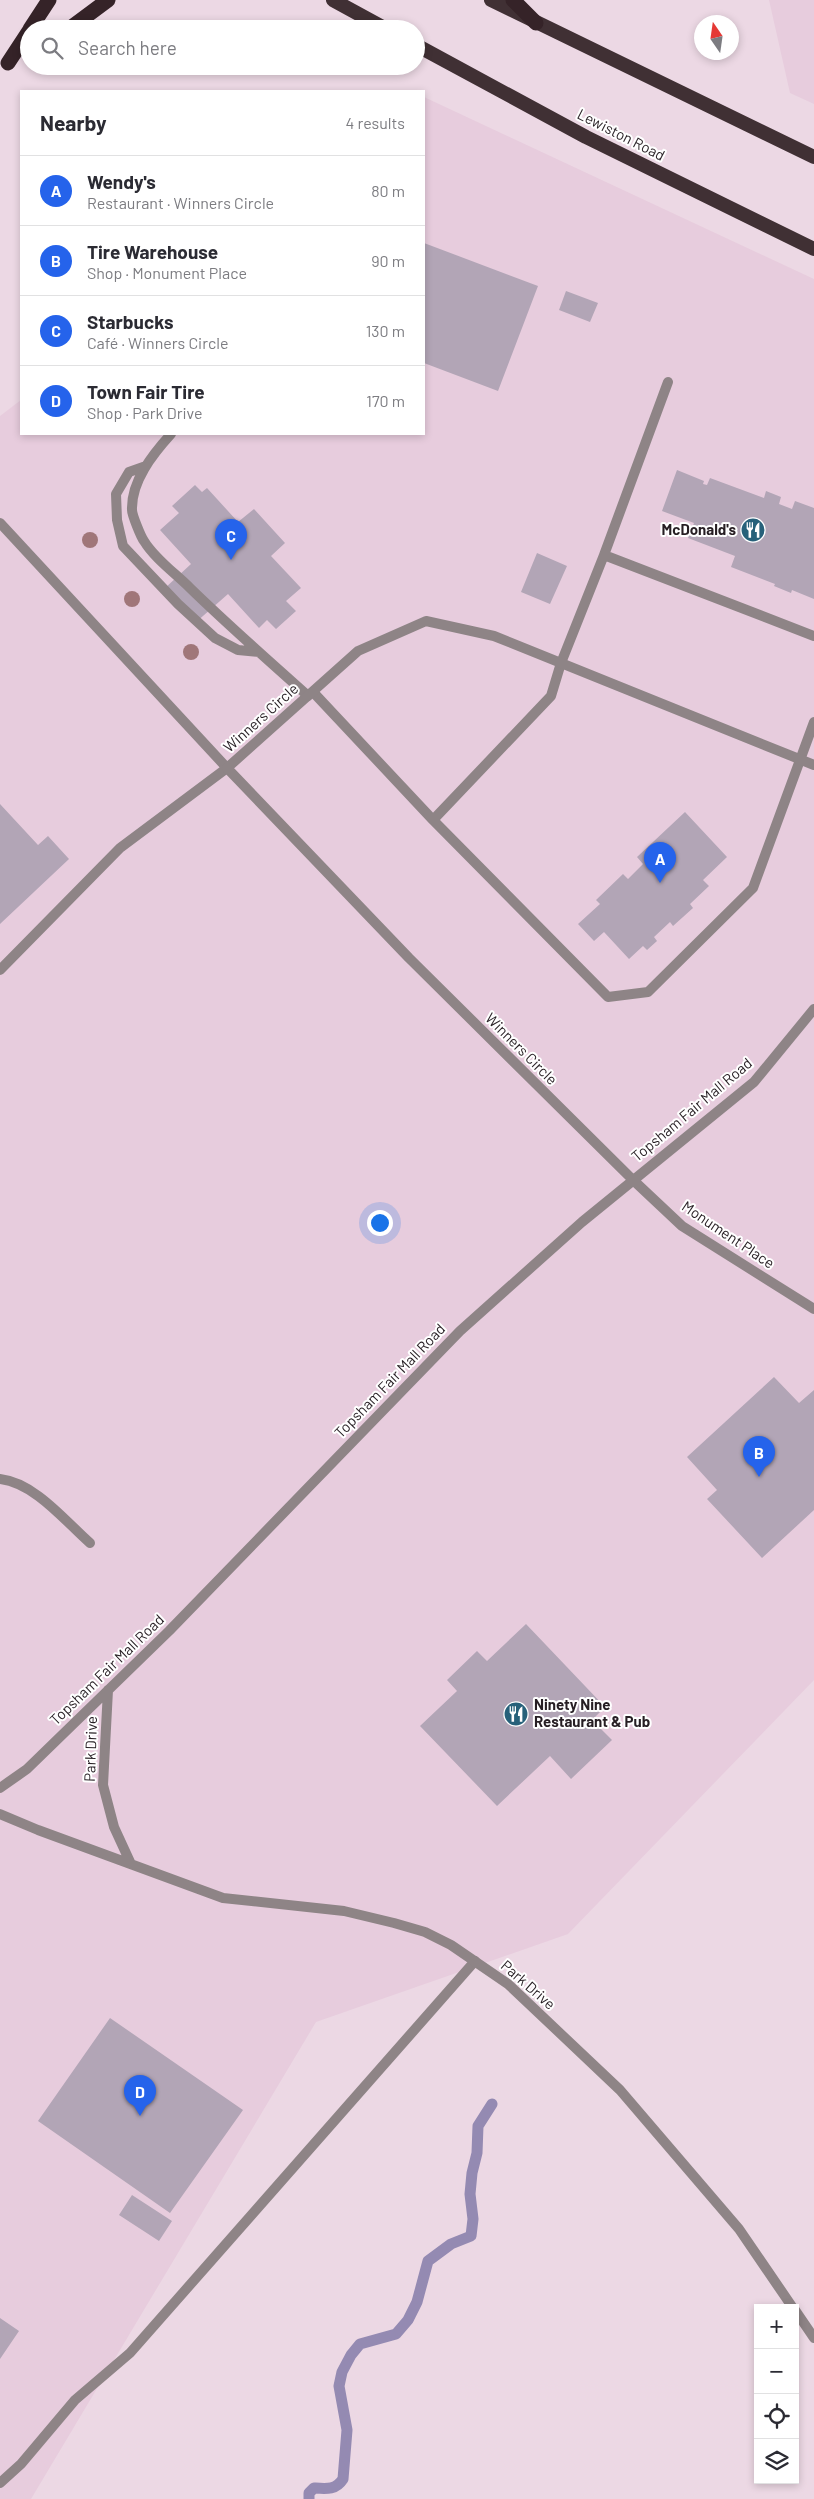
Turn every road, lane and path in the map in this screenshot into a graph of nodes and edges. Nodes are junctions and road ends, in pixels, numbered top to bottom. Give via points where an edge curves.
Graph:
1 (49, 0) edge
2 (108, 0) edge
3 (333, 0) edge
4 (491, 0) edge
5 (513, 0) edge
6 (36, 20) edge
7 (81, 20) edge
8 (370, 20) edge
9 (536, 23) junction
10 (20, 44) edge
11 (425, 50) edge
12 (20, 57) edge
13 (4, 66) edge
14 (814, 157) edge
15 (814, 249) edge
16 (668, 382) dead end
17 (170, 435) edge
18 (146, 466) junction
19 (0, 523) edge
20 (604, 555) junction
21 (814, 636) edge
22 (259, 652) junction
23 (561, 663) junction
24 (310, 694) junction
25 (814, 722) edge
26 (799, 759) junction
27 (814, 765) edge
28 (228, 768) junction
29 (433, 820) junction
30 (0, 970) edge
31 (814, 1009) edge
32 (632, 1179) junction
33 (814, 1309) edge
34 (0, 1479) edge
35 (90, 1543) dead end
36 (108, 1690) junction
37 (0, 1788) edge
38 (0, 1814) edge
39 (131, 1864) junction
40 (475, 1961) junction
41 (791, 2304) edge
42 (799, 2316) edge
43 (814, 2338) edge
44 (0, 2483) edge

1 - 6 highway
2 - 7 highway
3 - 8 highway
4 - 9 highway
5 - 9 highway
9 - 14 highway
10 - 13 highway
11 - 15 highway, Lewiston Road via 586,137
12 - 13 highway
16 - 20 street
17 - 18 street
18 - 22 street via 132,500 132,513 144,540 155,555
18 - 22 street via 129,472 116,494 123,546 215,638 238,650
19 - 28 street
20 - 21 street
20 - 23 street
22 - 24 street
23 - 24 street, Winners Circle via 494,636 426,621 358,650
23 - 26 street, Winners Circle
23 - 29 street via 551,696
24 - 28 street, Winners Circle
24 - 29 street
25 - 26 street
26 - 27 street, Winners Circle
26 - 29 street via 753,888 648,992 608,997
28 - 30 street via 120,848
28 - 32 street, Winners Circle via 409,958
31 - 32 street, Topsham Fair Mall Road via 754,1082
32 - 33 street, Monument Place via 682,1226
32 - 36 street, Topsham Fair Mall Road via 460,1331
34 - 35 street via 37,1495
36 - 37 street, Topsham Fair Mall Road via 27,1769
36 - 39 street, Park Drive via 103,1785 114,1827
38 - 39 street, Park Drive
39 - 40 street, Park Drive via 223,1898 344,1911 394,1922 425,1932
40 - 41 street, Park Drive via 508,1984 620,2090 739,2229
40 - 44 street via 130,2353 75,2400 21,2464
42 - 43 street, Park Drive

